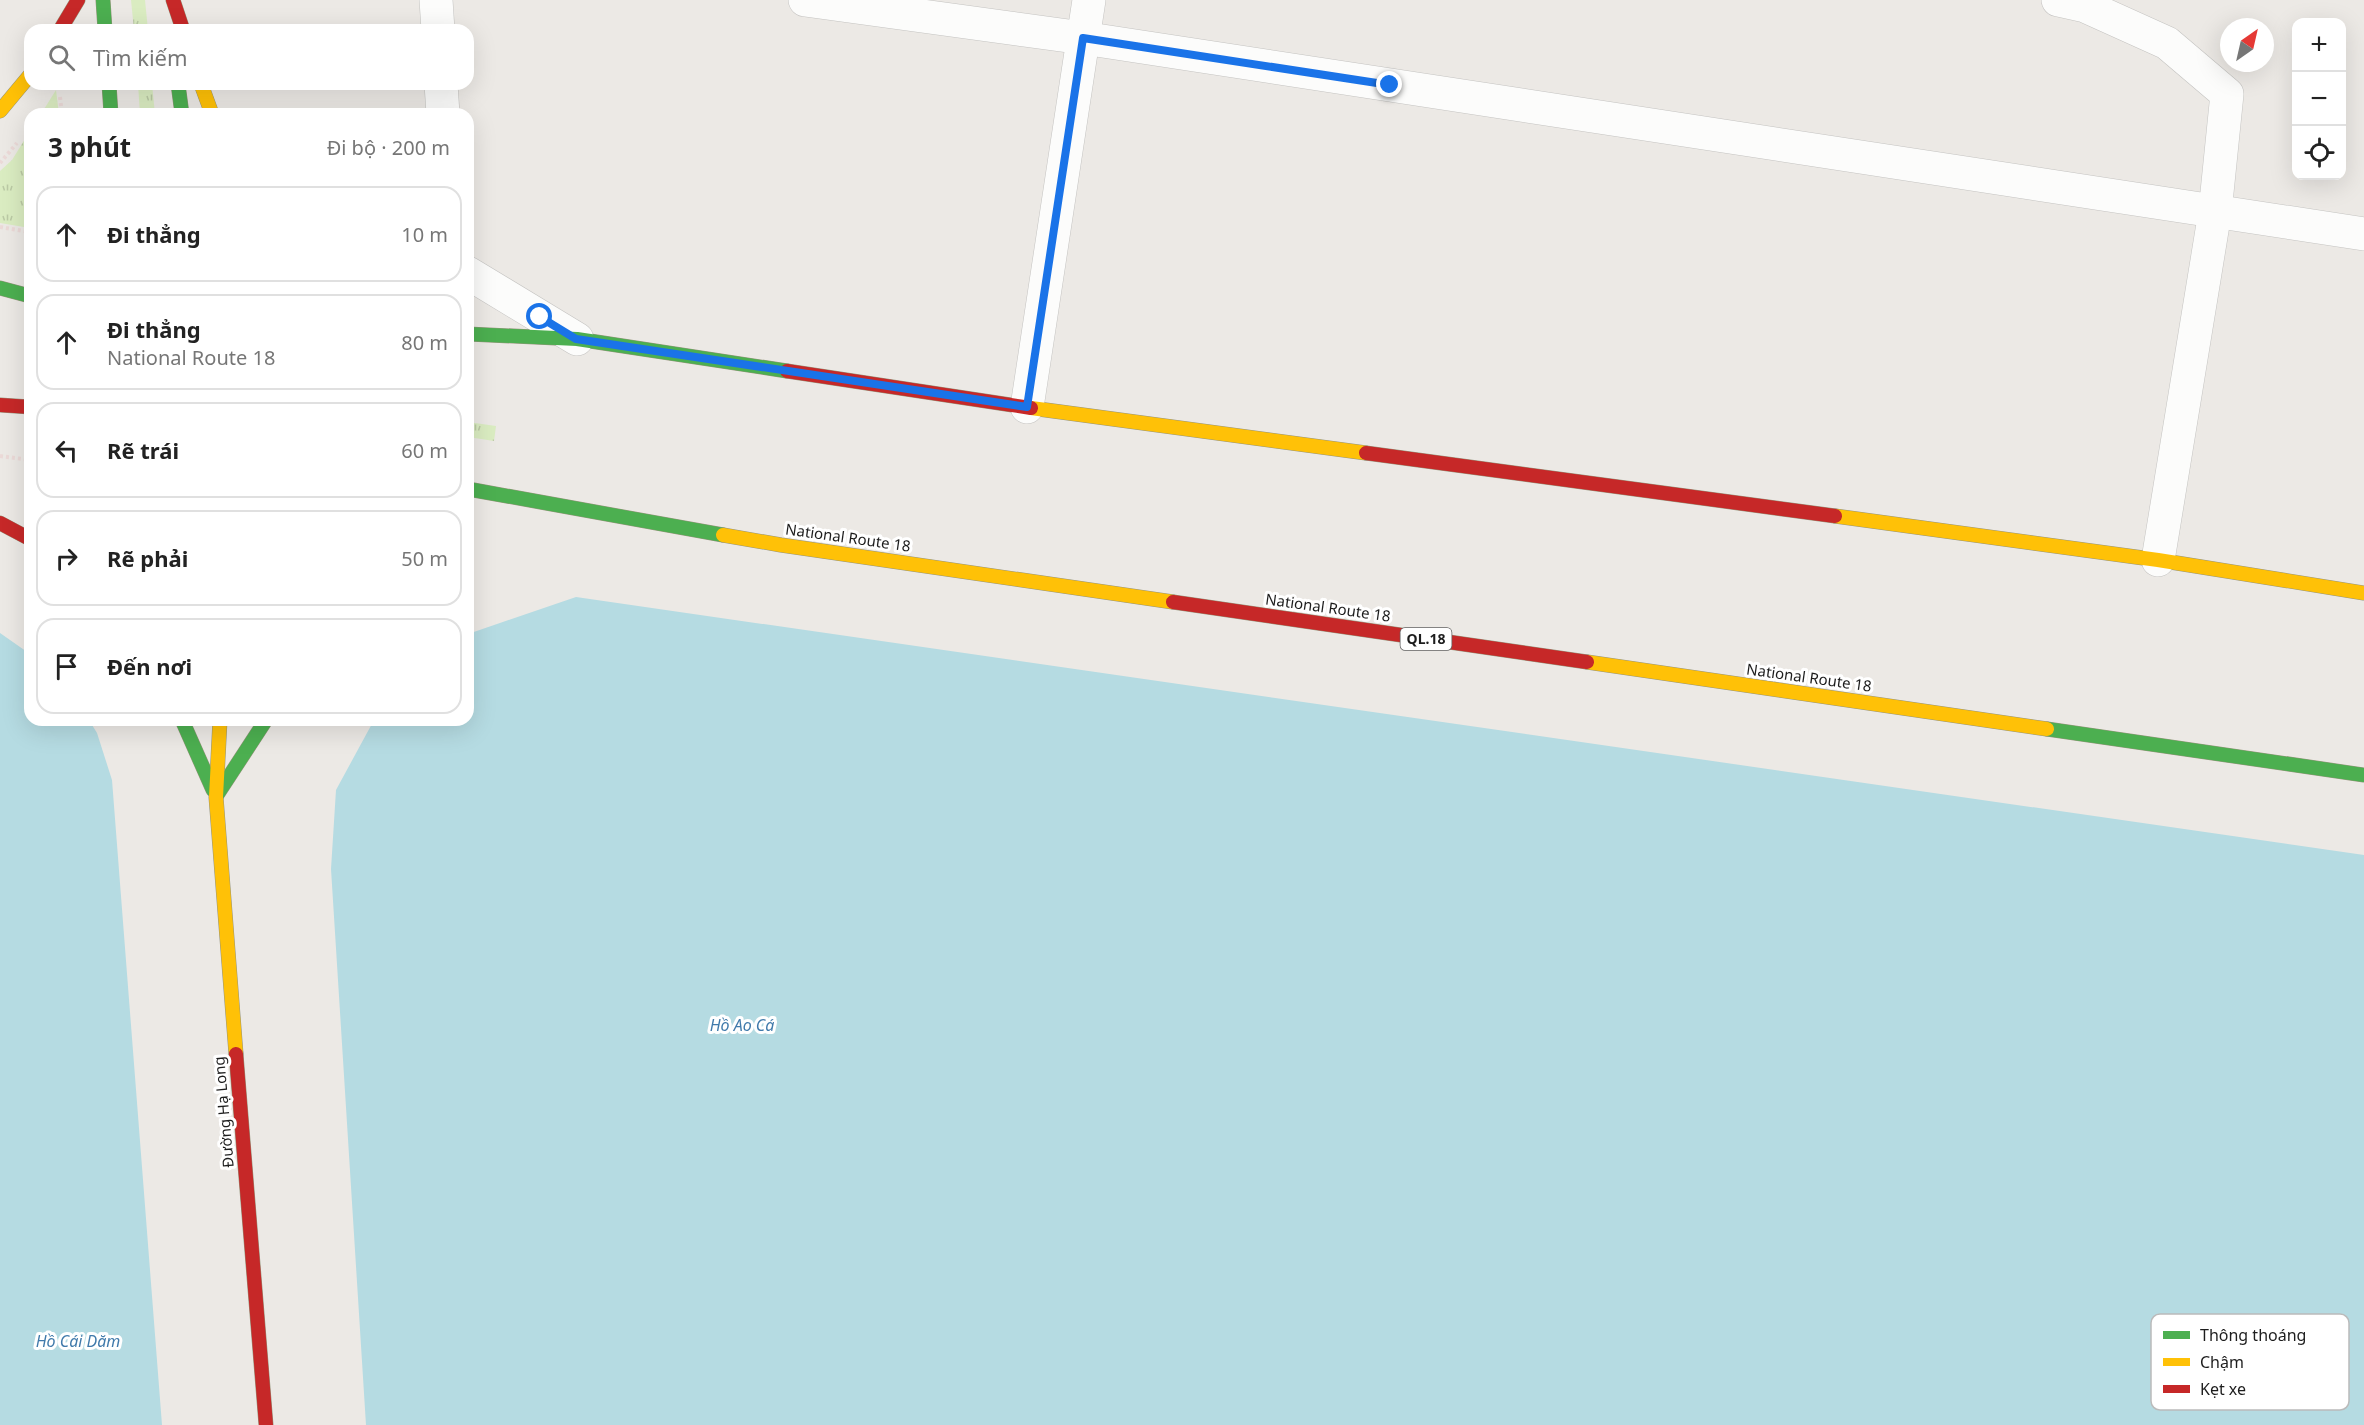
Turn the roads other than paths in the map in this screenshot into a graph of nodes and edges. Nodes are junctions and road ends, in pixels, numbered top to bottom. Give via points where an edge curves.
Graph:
1 (78, 0) edge
2 (103, 0) edge
3 (168, 0) edge
4 (173, 0) edge
5 (436, 0) edge
6 (805, 0) edge
7 (1089, 0) edge
8 (2058, 0) edge
9 (64, 24) edge
10 (105, 24) edge
11 (170, 24) edge
12 (181, 24) edge
13 (438, 24) edge
14 (1083, 38) junction
15 (24, 82) edge
16 (109, 90) edge
17 (179, 90) edge
18 (203, 90) edge
19 (441, 90) edge
20 (111, 108) edge
21 (181, 108) edge
22 (210, 108) edge
23 (443, 108) edge
24 (0, 111) edge
25 (2215, 212) junction
26 (2364, 234) edge
27 (474, 277) edge
28 (0, 288) edge
29 (24, 294) edge
30 (477, 319) dead end
31 (474, 334) edge
32 (504, 335) junction
33 (576, 339) junction
34 (0, 405) edge
35 (24, 407) edge
36 (1027, 407) junction
37 (474, 490) edge
38 (490, 492) junction
39 (475, 503) dead end
40 (0, 523) edge
41 (24, 536) edge
42 (2158, 560) junction
43 (2364, 593) edge
44 (185, 726) edge
45 (199, 726) edge
46 (220, 726) edge
47 (262, 726) edge
48 (2364, 775) edge
49 (216, 797) junction
50 (266, 1425) edge

1 - 9 main road
2 - 10 main road
3 - 11 main road
4 - 12 main road
5 - 13 street
6 - 14 street
7 - 14 street
8 - 25 street via 2085,6 2167,43 2227,94
14 - 25 street
14 - 36 street
15 - 24 main road
16 - 20 main road
17 - 21 main road
18 - 22 main road
19 - 23 street
25 - 26 street
25 - 42 street
27 - 33 street
28 - 29 main road
30 - 32 main road
31 - 32 main road
32 - 33 main road
33 - 36 main road
34 - 35 main road
36 - 42 main road
37 - 38 main road, National Route 18 / QL.18
38 - 39 main road
38 - 48 main road, National Route 18 / QL.18 via 781,545
40 - 41 main road
42 - 43 main road
44 - 49 main road
45 - 49 main road, Đường Hạ Long
46 - 49 main road, Đường Hạ Long
47 - 49 main road
49 - 50 main road, Đường Hạ Long

